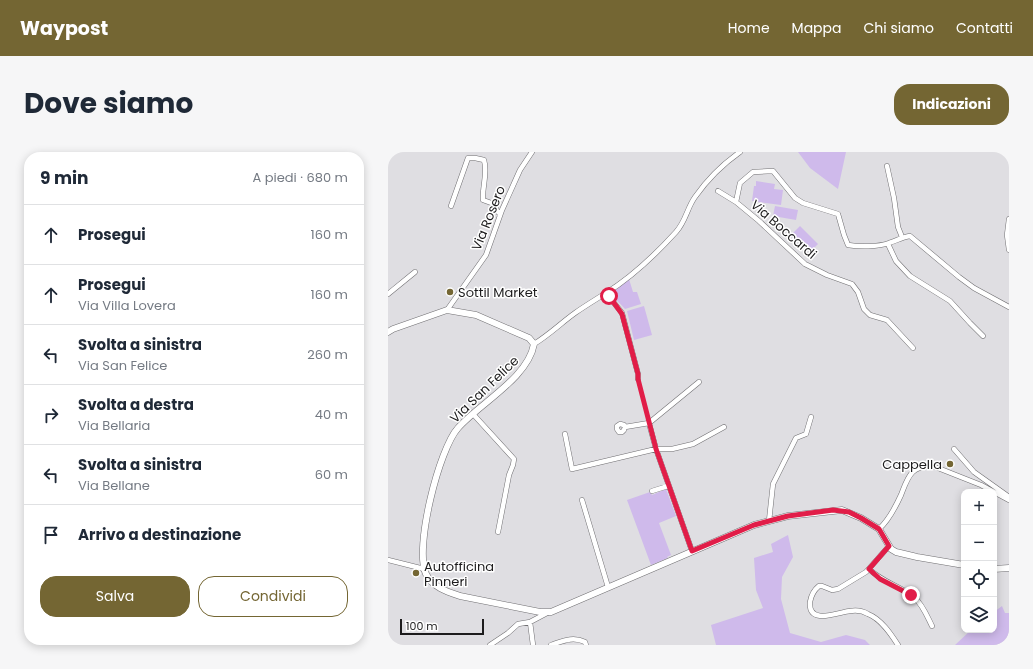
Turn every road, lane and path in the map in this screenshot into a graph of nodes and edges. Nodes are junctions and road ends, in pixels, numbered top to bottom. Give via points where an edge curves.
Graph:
1 (532, 152) edge
2 (740, 152) edge
3 (887, 166) dead end
4 (708, 183) junction
5 (713, 187) dead end
6 (718, 191) dead end
7 (736, 202) junction
8 (451, 206) dead end
9 (500, 214) junction
10 (1009, 219) edge
11 (902, 237) junction
12 (888, 244) junction
13 (1009, 250) edge
14 (415, 272) dead end
15 (606, 293) junction
16 (388, 294) edge
17 (1009, 307) edge
18 (448, 310) junction
19 (388, 332) edge
20 (983, 336) dead end
21 (534, 344) junction
22 (913, 348) dead end
23 (638, 379) joint
24 (699, 382) dead end
25 (473, 414) junction
26 (811, 417) dead end
27 (649, 423) junction
28 (625, 427) dead end
29 (724, 427) dead end
30 (565, 434) dead end
31 (656, 449) junction
32 (954, 449) dead end
33 (668, 486) junction
34 (652, 491) dead end
35 (1009, 498) edge
36 (582, 500) dead end
37 (769, 521) junction
38 (879, 529) junction
39 (498, 532) dead end
40 (889, 546) junction
41 (692, 551) junction
42 (388, 560) edge
43 (961, 564) edge
44 (1009, 568) edge
45 (424, 569) junction
46 (869, 569) junction
47 (997, 569) edge
48 (608, 587) junction
49 (547, 613) junction
50 (530, 622) junction
51 (932, 626) dead end
52 (490, 645) edge
53 (533, 645) edge
54 (551, 645) edge
55 (586, 645) edge
56 (898, 645) edge

1 - 9 street, Via Rosero via 520,170
2 - 4 street
3 - 11 street
4 - 5 street
4 - 15 street via 695,197 678,230 636,270
6 - 7 street
7 - 12 street, Via Boccardi via 740,183 754,172 773,171 795,198 838,214 848,245 858,247
7 - 22 street, Via Boccardi via 805,264 852,284 864,309 870,315 887,320
8 - 9 street via 468,158 475,158 484,160 486,166 483,200 494,204
9 - 18 street, Via Rosero via 486,255
10 - 13 street
11 - 12 street, Via Boccardi
11 - 17 street via 910,236 974,288
12 - 20 street via 896,261 910,276 950,301
14 - 16 street
15 - 21 street via 574,313
15 - 23 street via 622,314
18 - 19 street
18 - 21 street via 476,315 529,338
21 - 25 street, Via San Felice via 530,359 516,376
23 - 27 path
24 - 27 street
25 - 39 street via 514,459
25 - 45 street, Via San Felice via 457,429 447,446 433,488 425,527
26 - 37 street via 806,434 796,438 773,484
27 - 28 street
27 - 31 street
29 - 31 street via 693,444 672,449
30 - 31 street via 572,469
31 - 33 street
32 - 35 street via 974,472
33 - 34 street
33 - 41 street
35 - 38 street via 936,467 928,466 910,474 896,504
36 - 48 street
37 - 38 street via 788,516 842,510
37 - 41 street
38 - 40 street
40 - 43 street via 896,552
40 - 46 street
41 - 48 street
42 - 45 street
44 - 47 street
45 - 49 street via 436,585 455,594
46 - 51 street via 880,579 914,597
46 - 56 street via 838,589 819,586 810,600 812,610 825,617 852,611 866,613 881,623
48 - 49 street
49 - 50 street
50 - 52 street via 518,624
50 - 53 street
54 - 55 street via 579,639

